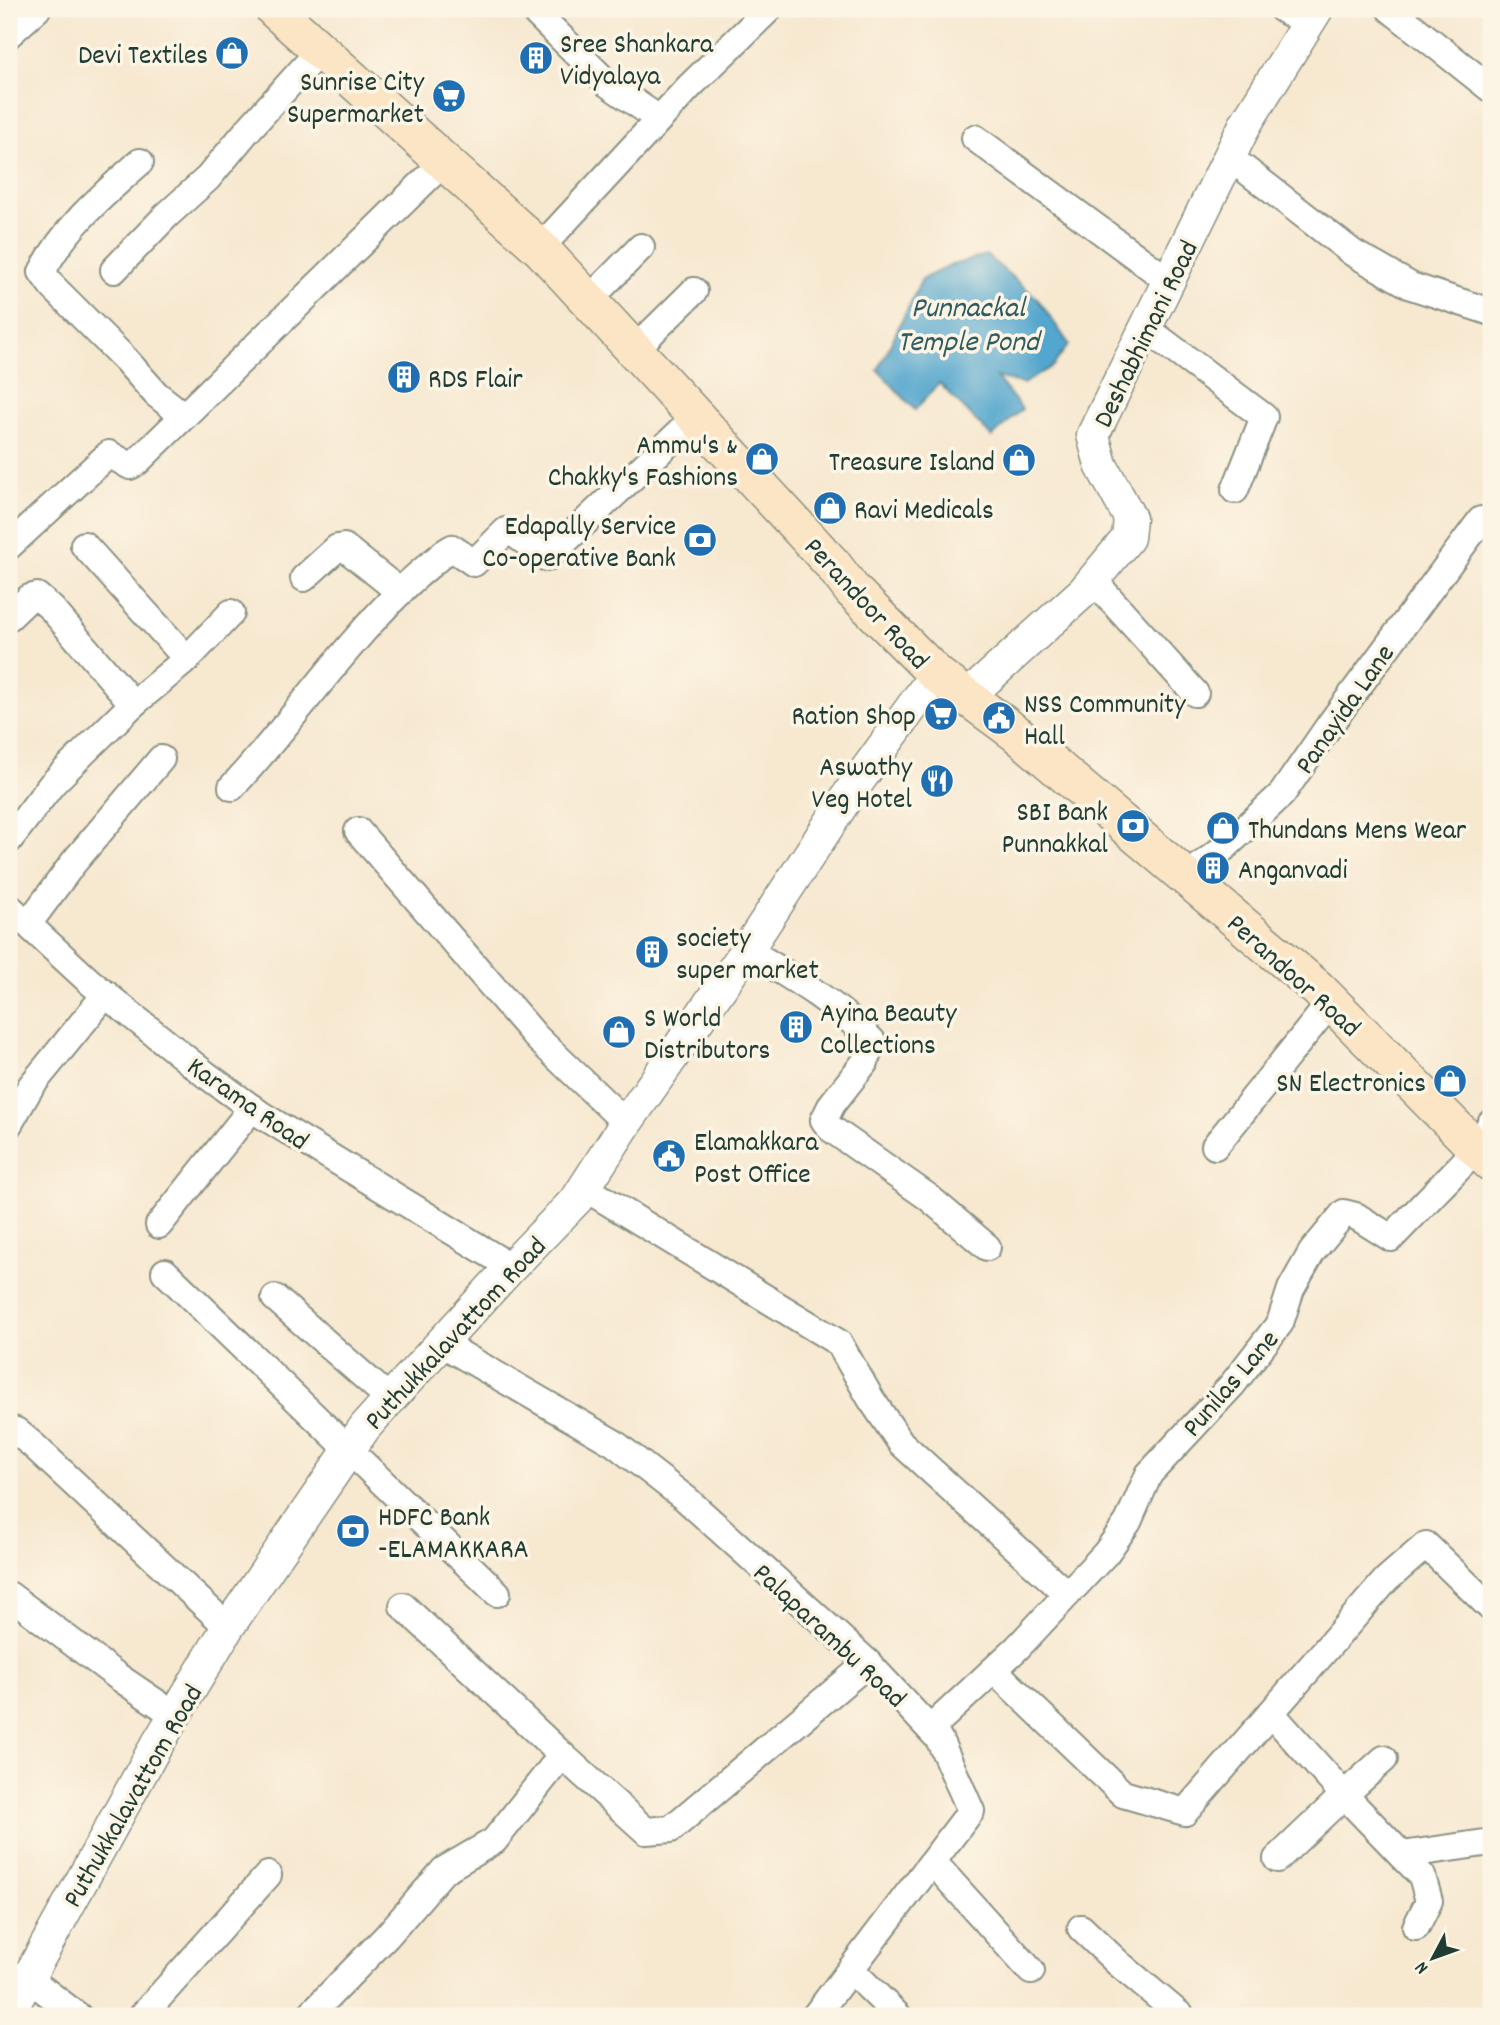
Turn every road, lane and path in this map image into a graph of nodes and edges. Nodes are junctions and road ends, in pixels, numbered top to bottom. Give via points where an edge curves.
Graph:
1 (37, 9) edge
2 (274, 9) edge
3 (532, 9) edge
4 (769, 9) edge
5 (1390, 9) edge
6 (1303, 14) edge
7 (9, 34) edge
8 (320, 50) junction
9 (1491, 89) edge
10 (659, 119) junction
11 (975, 138) dead end
12 (1229, 157) junction
13 (139, 162) dead end
14 (444, 162) junction
15 (640, 247) dead end
16 (540, 248) junction
17 (114, 270) dead end
18 (1169, 281) junction
19 (694, 291) dead end
20 (588, 301) junction
21 (1491, 312) edge
22 (1144, 327) junction
23 (633, 351) junction
24 (184, 416) junction
25 (695, 418) junction
26 (1235, 490) dead end
27 (1480, 520) dead end
28 (84, 545) dead end
29 (9, 546) edge
30 (304, 578) dead end
31 (1093, 580) junction
32 (400, 592) junction
33 (232, 613) dead end
34 (9, 617) edge
35 (187, 659) junction
36 (936, 674) junction
37 (1195, 692) dead end
38 (967, 697) junction
39 (133, 704) junction
40 (161, 759) dead end
41 (232, 787) dead end
42 (358, 831) dead end
43 (9, 840) edge
44 (1186, 877) junction
45 (18, 916) edge
46 (747, 950) junction
47 (106, 994) junction
48 (1331, 1002) junction
49 (252, 1108) junction
50 (626, 1123) junction
51 (9, 1124) edge
52 (1486, 1145) edge
53 (1215, 1146) dead end
54 (585, 1188) junction
55 (159, 1225) dead end
56 (987, 1247) dead end
57 (511, 1267) junction
58 (165, 1272) dead end
59 (275, 1298) dead end
60 (442, 1343) junction
61 (390, 1399) junction
62 (9, 1429) edge
63 (349, 1450) junction
64 (497, 1593) dead end
65 (1067, 1594) junction
66 (9, 1595) edge
67 (1488, 1599) edge
68 (403, 1606) dead end
69 (228, 1627) junction
70 (868, 1664) junction
71 (994, 1670) junction
72 (1271, 1713) junction
73 (176, 1716) junction
74 (930, 1729) junction
75 (562, 1755) junction
76 (1384, 1759) dead end
77 (1344, 1795) junction
78 (1491, 1842) edge
79 (1402, 1855) junction
80 (1277, 1859) dead end
81 (933, 1862) junction
82 (268, 1875) dead end
83 (1416, 1927) dead end
84 (1081, 1928) dead end
85 (851, 1970) junction
86 (1031, 1971) dead end
87 (28, 1978) junction
88 (9, 2013) edge
89 (78, 2016) edge
90 (142, 2016) edge
91 (309, 2016) edge
92 (815, 2016) edge
93 (898, 2016) edge
94 (1181, 2016) edge

1 - 7 street
2 - 8 main road, Perandoor Road
3 - 10 street via 608,85
4 - 10 street
5 - 9 street
6 - 12 street, Deshabhimani Road
8 - 14 main road, Perandoor Road
8 - 17 street via 208,178
10 - 16 street
11 - 18 street
12 - 18 street, Deshabhimani Road
12 - 21 street via 1353,253 1411,286
13 - 24 street via 86,211 42,272 156,394
14 - 16 main road, Perandoor Road
14 - 24 street
15 - 20 street
16 - 20 main road, Perandoor Road
18 - 22 street, Deshabhimani Road
19 - 23 street
20 - 23 main road, Perandoor Road
22 - 26 street via 1264,416
22 - 31 street, Deshabhimani Road via 1093,435 1101,465 1130,518 1128,538
23 - 25 main road, Perandoor Road
24 - 29 street via 130,466 109,454
25 - 32 street via 547,558 516,533 506,531 474,563 452,548
25 - 36 main road, Perandoor Road via 852,590
27 - 44 street, Panayida Lane via 1282,794
28 - 35 street
30 - 32 street via 344,547
31 - 37 street
31 - 38 street, Deshabhimani Road
32 - 41 street
33 - 35 street
34 - 39 street via 29,597 37,596
35 - 39 street
36 - 38 main road, Perandoor Road
36 - 46 street, Puthukkalavattom Road via 851,791
38 - 44 main road, Perandoor Road
39 - 43 street via 52,784
40 - 45 street via 74,862
42 - 50 street via 537,1038
44 - 48 main road, Perandoor Road
45 - 47 street, Karama Road
46 - 50 street, Puthukkalavattom Road
46 - 56 street via 831,1004 872,1041 865,1062 824,1120 830,1128 928,1197
47 - 49 street, Karama Road
47 - 51 street via 31,1086
48 - 52 main road, Perandoor Road
48 - 53 street
49 - 55 street
49 - 57 street, Karama Road
50 - 54 street, Puthukkalavattom Road
52 - 65 street, Punilas Lane via 1391,1238 1344,1213 1307,1261 1280,1323 1232,1385 1149,1474 1128,1522
54 - 57 street, Puthukkalavattom Road
54 - 65 street via 839,1343 901,1443
57 - 60 street, Puthukkalavattom Road
58 - 63 street
59 - 61 street
60 - 61 street, Puthukkalavattom Road
60 - 70 street, Palaparambu Road via 614,1443 686,1499
61 - 63 street, Puthukkalavattom Road
62 - 69 street via 34,1446
63 - 64 street
63 - 69 street, Puthukkalavattom Road
65 - 71 street, Punilas Lane
66 - 73 street
67 - 72 street via 1426,1545 1386,1580
68 - 75 street
69 - 73 street, Puthukkalavattom Road
70 - 74 street, Palaparambu Road
70 - 75 street via 671,1829 646,1831
71 - 72 street via 1123,1794 1185,1812
71 - 74 street, Punilas Lane
72 - 77 street
73 - 87 street, Puthukkalavattom Road
74 - 81 street, Palaparambu Road via 939,1739 971,1811
75 - 91 street via 494,1841 444,1870
76 - 77 street
77 - 79 street
77 - 80 street
78 - 79 street
79 - 83 street via 1422,1876 1429,1901
81 - 85 street, Palaparambu Road
81 - 86 street
82 - 90 street
84 - 94 street
85 - 92 street, Palaparambu Road
85 - 93 street
87 - 88 street, Puthukkalavattom Road
87 - 89 street

